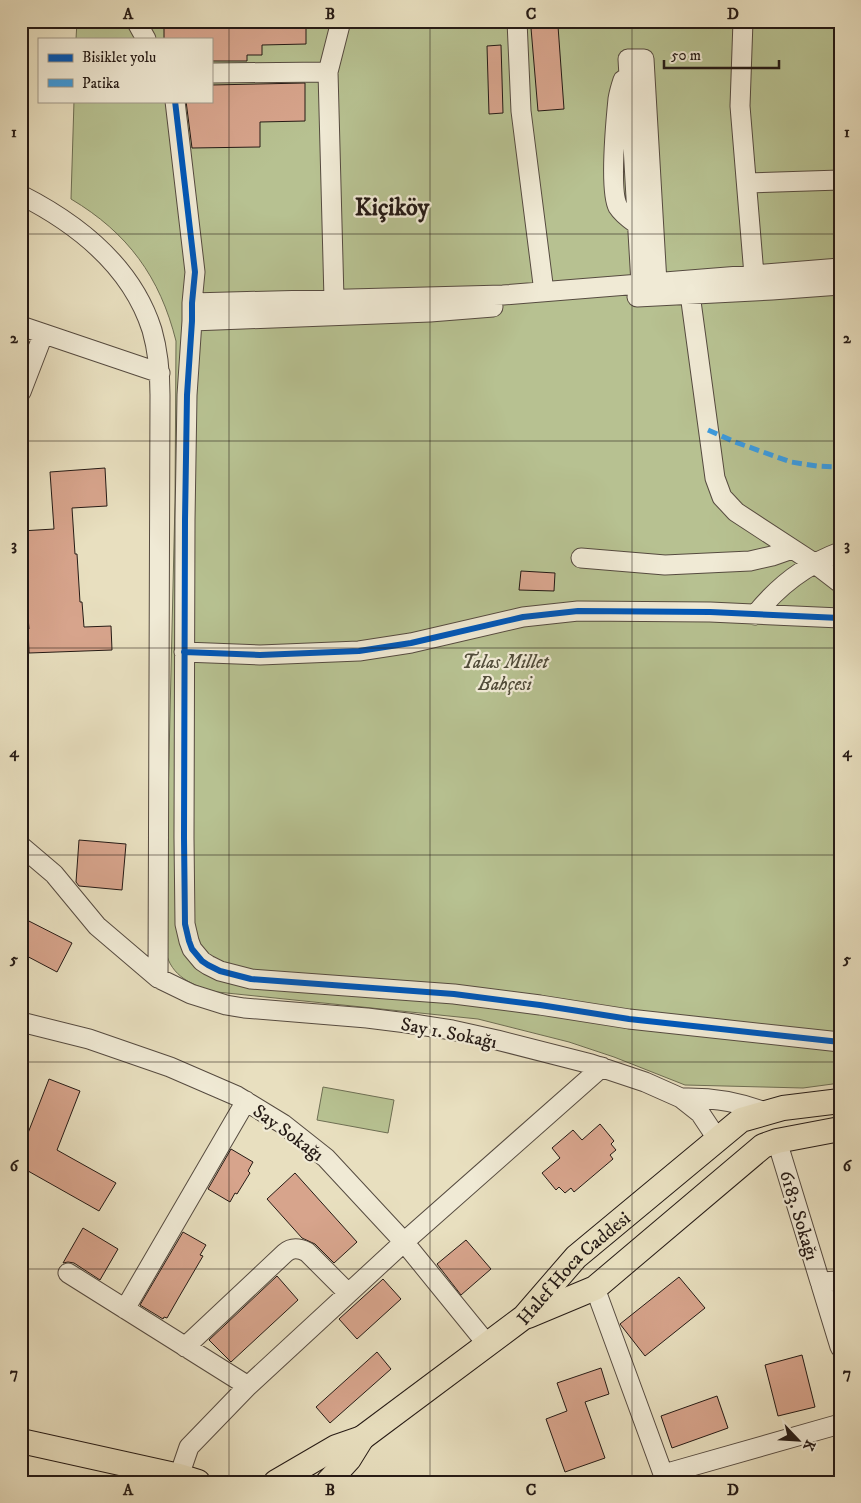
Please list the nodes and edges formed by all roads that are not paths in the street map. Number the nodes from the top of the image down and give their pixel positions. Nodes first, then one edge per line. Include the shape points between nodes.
1 (136, 21) edge
2 (341, 21) edge
3 (517, 21) edge
4 (743, 21) edge
5 (145, 38) edge
6 (328, 72) junction
7 (212, 73) edge
8 (175, 102) edge
9 (840, 180) edge
10 (746, 183) junction
11 (21, 195) edge
12 (840, 268) edge
13 (754, 275) junction
14 (649, 284) junction
15 (840, 285) edge
16 (544, 292) junction
17 (690, 294) junction
18 (334, 299) junction
19 (192, 312) junction
20 (21, 326) edge
21 (43, 334) junction
22 (160, 373) junction
23 (21, 392) edge
24 (792, 550) junction
25 (840, 552) edge
26 (581, 558) dead end
27 (814, 563) junction
28 (840, 583) edge
29 (754, 615) junction
30 (840, 618) edge
31 (184, 652) junction
32 (21, 846) edge
33 (158, 978) junction
34 (21, 1022) edge
35 (840, 1042) edge
36 (602, 1067) junction
37 (681, 1098) junction
38 (840, 1101) edge
39 (246, 1102) junction
40 (767, 1113) junction
41 (840, 1129) edge
42 (716, 1141) junction
43 (777, 1141) junction
44 (404, 1242) junction
45 (68, 1274) dead end
46 (840, 1281) edge
47 (820, 1282) junction
48 (595, 1288) junction
49 (348, 1293) junction
50 (125, 1310) junction
51 (524, 1317) junction
52 (487, 1344) junction
53 (186, 1347) junction
54 (840, 1347) edge
55 (248, 1386) junction
56 (840, 1424) edge
57 (362, 1438) junction
58 (21, 1441) edge
59 (91, 1457) junction
60 (665, 1478) edge
61 (189, 1479) edge
62 (138, 1482) edge
63 (276, 1482) edge
64 (328, 1482) edge

1 - 5 street
2 - 6 street
3 - 16 street via 521,111
4 - 10 street via 740,106
6 - 7 street
6 - 18 street
8 - 19 street via 195,272
9 - 10 street
10 - 13 street
11 - 22 street via 74,227 119,269 145,312
12 - 13 street
13 - 14 street
14 - 14 street via 644,58 628,60 618,98 614,164 618,207 638,225
14 - 16 street
15 - 17 street
16 - 18 street
17 - 19 street via 430,312
17 - 24 street via 718,488 736,512
18 - 19 street
19 - 31 street via 187,404
20 - 21 street
21 - 22 street
21 - 23 street
22 - 33 street
24 - 26 street via 750,561 665,565
24 - 27 street
25 - 27 street
27 - 28 street
27 - 29 street via 781,586
29 - 30 street
29 - 31 street via 578,611 523,617 411,643 359,651
31 - 35 street via 185,924 192,949 208,965 251,978 454,994 647,1022
32 - 33 street, Say 1. Sokağı via 54,874 97,926
33 - 36 street, Say 1. Sokağı via 191,994 226,1005 367,1018 452,1030
34 - 39 street, Say Sokağı via 136,1055 204,1081
36 - 37 street, Say 1. Sokağı
36 - 44 street
37 - 40 street via 720,1099
37 - 42 street, Say 1. Sokağı via 703,1118
38 - 40 main road, Halef Hoca Caddesi
39 - 44 street, Say Sokağı via 283,1124 326,1158
39 - 50 street
40 - 42 main road, Halef Hoca Caddesi via 741,1120
41 - 43 main road, Halef Hoca Caddesi
42 - 51 main road, Halef Hoca Caddesi via 576,1257
43 - 47 street, 6183. Sokağı
43 - 48 main road, Halef Hoca Caddesi via 763,1146
44 - 49 street
44 - 52 street, Say Sokağı
45 - 50 street
46 - 47 street
47 - 54 street, 6183. Sokağı
48 - 51 main road, Halef Hoca Caddesi
48 - 60 street
49 - 53 street via 307,1252 292,1249
49 - 55 street
50 - 53 street
51 - 52 main road
52 - 57 main road
53 - 55 street
55 - 61 street via 189,1447
56 - 60 street
57 - 63 main road via 336,1447
57 - 64 main road via 349,1459
58 - 59 main road
59 - 61 main road
59 - 62 main road via 108,1463

